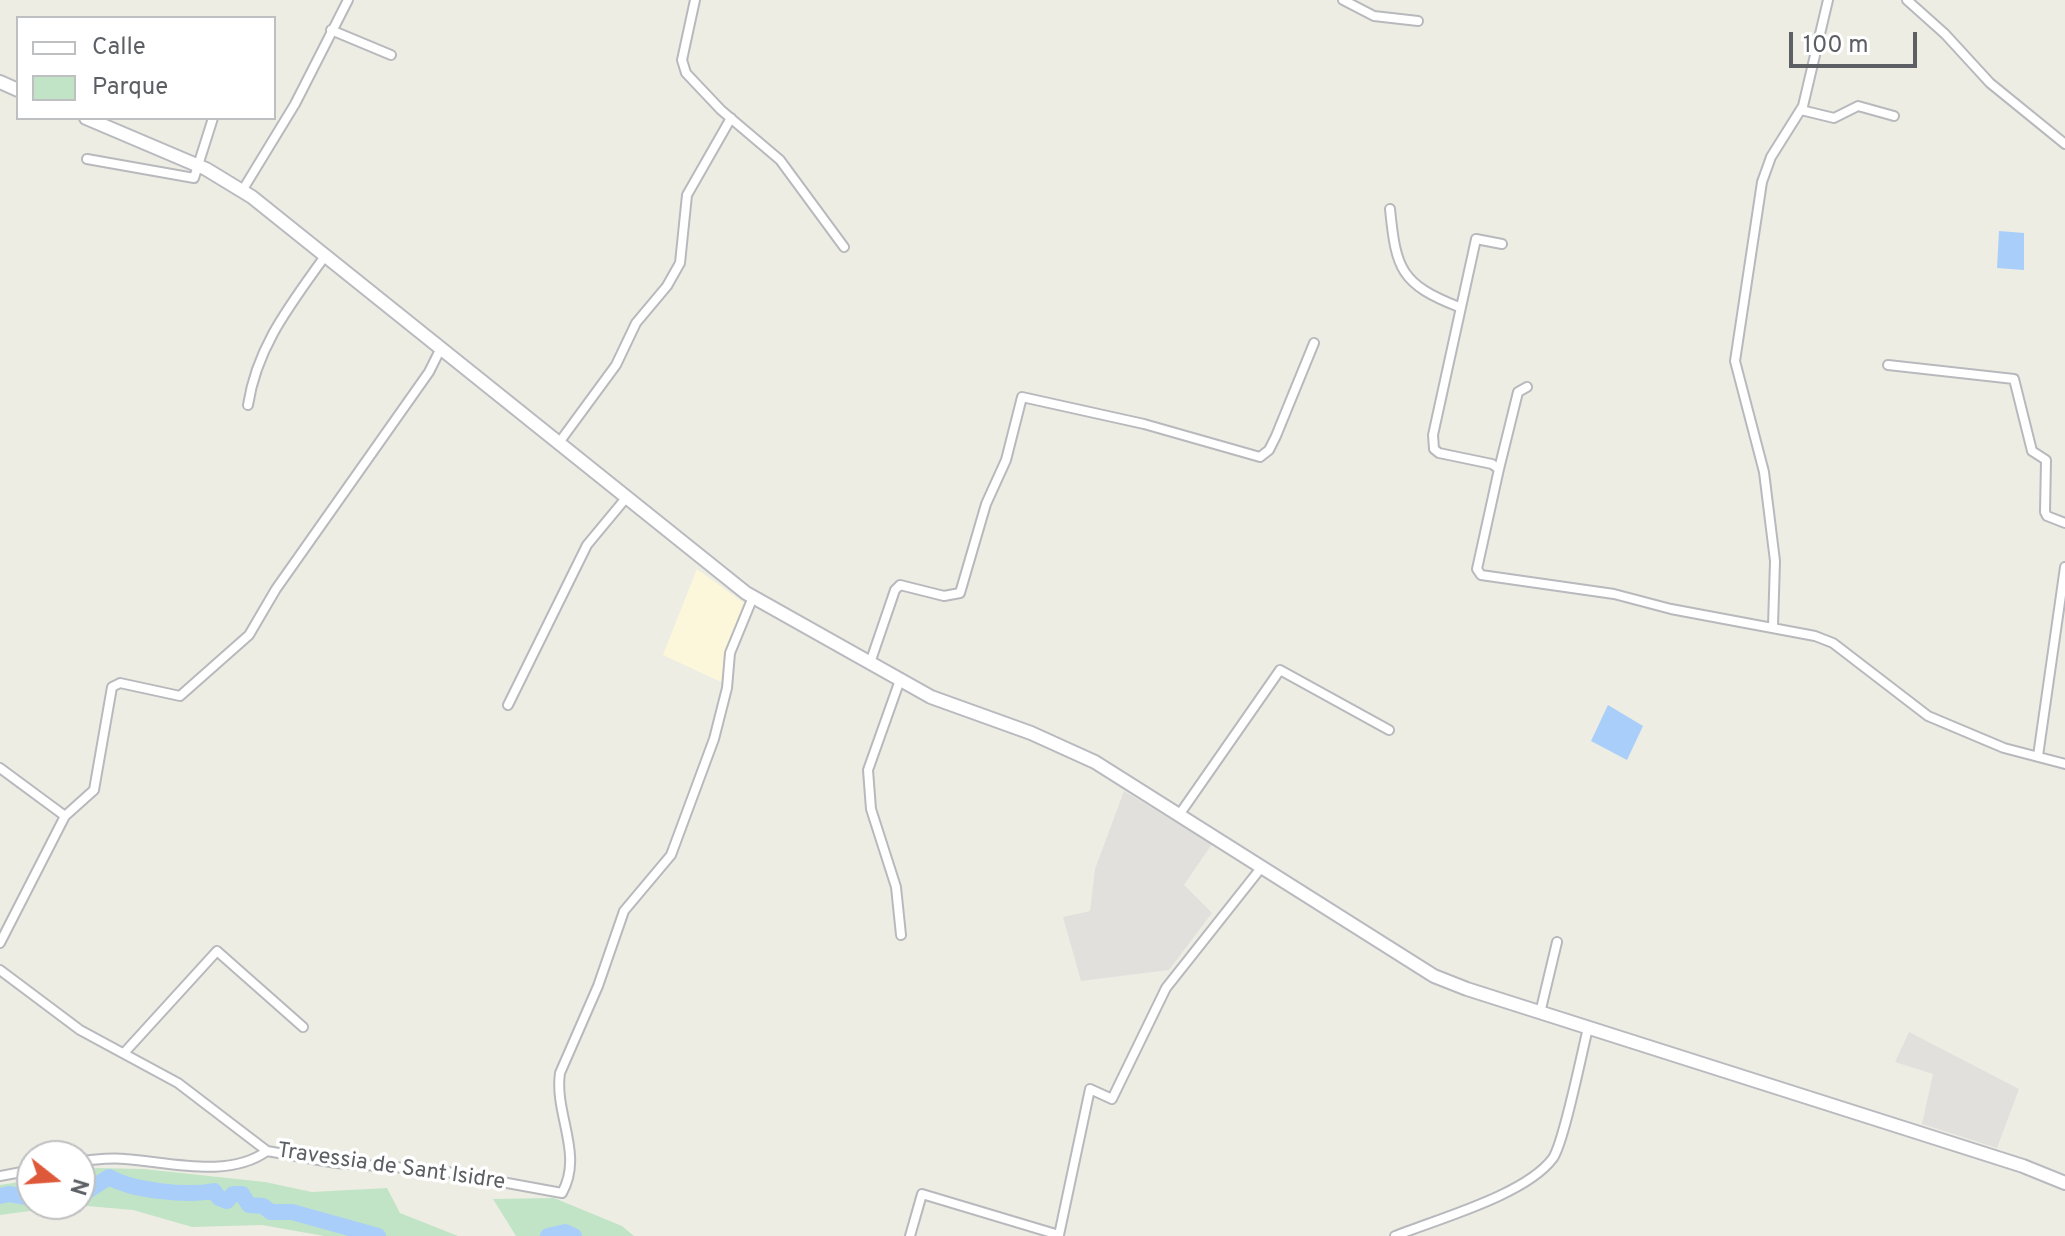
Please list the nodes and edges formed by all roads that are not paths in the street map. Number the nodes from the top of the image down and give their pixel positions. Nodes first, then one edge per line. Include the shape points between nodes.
1 (348, 0) edge
2 (695, 0) edge
3 (1343, 0) edge
4 (1828, 0) edge
5 (1907, 0) edge
6 (1418, 21) dead end
7 (331, 30) junction
8 (391, 55) dead end
9 (1801, 110) junction
10 (1894, 116) dead end
11 (731, 118) junction
12 (91, 120) edge
13 (212, 120) edge
14 (2065, 144) edge
15 (87, 159) dead end
16 (200, 166) junction
17 (242, 191) junction
18 (1390, 209) dead end
19 (1502, 244) dead end
20 (844, 247) dead end
21 (325, 256) junction
22 (1459, 307) junction
23 (1314, 343) dead end
24 (441, 348) junction
25 (1888, 365) dead end
26 (1527, 387) dead end
27 (248, 405) dead end
28 (558, 444) junction
29 (1499, 469) junction
30 (626, 498) junction
31 (2065, 523) edge
32 (2065, 567) edge
33 (753, 597) junction
34 (1773, 626) junction
35 (870, 663) junction
36 (900, 680) junction
37 (508, 705) dead end
38 (1389, 730) dead end
39 (2038, 756) junction
40 (2065, 764) edge
41 (0, 768) edge
42 (1179, 815) junction
43 (65, 816) junction
44 (1261, 868) junction
45 (901, 935) dead end
46 (1557, 942) dead end
47 (0, 943) edge
48 (0, 970) edge
49 (1540, 1013) junction
50 (303, 1027) dead end
51 (1588, 1028) junction
52 (124, 1053) junction
53 (267, 1151) junction
54 (96, 1160) edge
55 (2065, 1183) edge
56 (910, 1236) edge
57 (1395, 1236) edge

1 - 7 street
2 - 11 street via 682,60 686,73
3 - 6 street via 1374,16
4 - 9 street
5 - 14 street via 1990,83
7 - 8 street
7 - 17 street via 295,104
9 - 10 street via 1834,118 1858,106
9 - 34 street via 1762,182 1735,361 1764,472 1775,561
11 - 20 street via 780,160
11 - 28 street via 687,195 680,263
12 - 16 main road
13 - 16 street
15 - 16 street via 194,178
16 - 17 main road
17 - 21 main road
18 - 22 street via 1393,240 1409,281 1421,292
19 - 22 street via 1476,239
21 - 24 main road
21 - 27 street via 276,325 253,371
22 - 29 street via 1434,449
23 - 35 street via 1276,436 1260,457 1022,397 960,593 944,596 900,585
24 - 28 main road
24 - 43 street via 249,635 180,696 120,683 112,687 94,790
25 - 31 street via 2014,379 2032,451 2046,460 2045,512
26 - 29 street via 1518,392
28 - 30 main road
29 - 34 street via 1481,544 1481,575 1566,585
30 - 33 main road
30 - 37 street via 587,545
32 - 39 street
33 - 35 main road
33 - 53 street, Travessia de Sant Isidre via 730,653 714,739 671,855 624,911 560,1073 572,1166 562,1193 436,1170 336,1163
34 - 39 street via 1833,643 1928,716 2004,748
35 - 36 main road
36 - 42 main road via 961,710 1066,748
36 - 45 street via 868,770 871,809 896,887
38 - 42 street via 1280,670
39 - 40 street
41 - 43 street
42 - 44 main road
43 - 47 street
44 - 49 main road via 1434,976
44 - 56 street via 1166,988 1112,1099 1090,1089 1059,1235 922,1194
46 - 49 street
48 - 52 street via 80,1030
49 - 51 main road
50 - 52 street via 217,951
51 - 55 main road
51 - 57 street via 1555,1156 1538,1173 1504,1192
52 - 53 street via 178,1083
53 - 54 street, Travessia de Sant Isidre via 256,1159 218,1166

